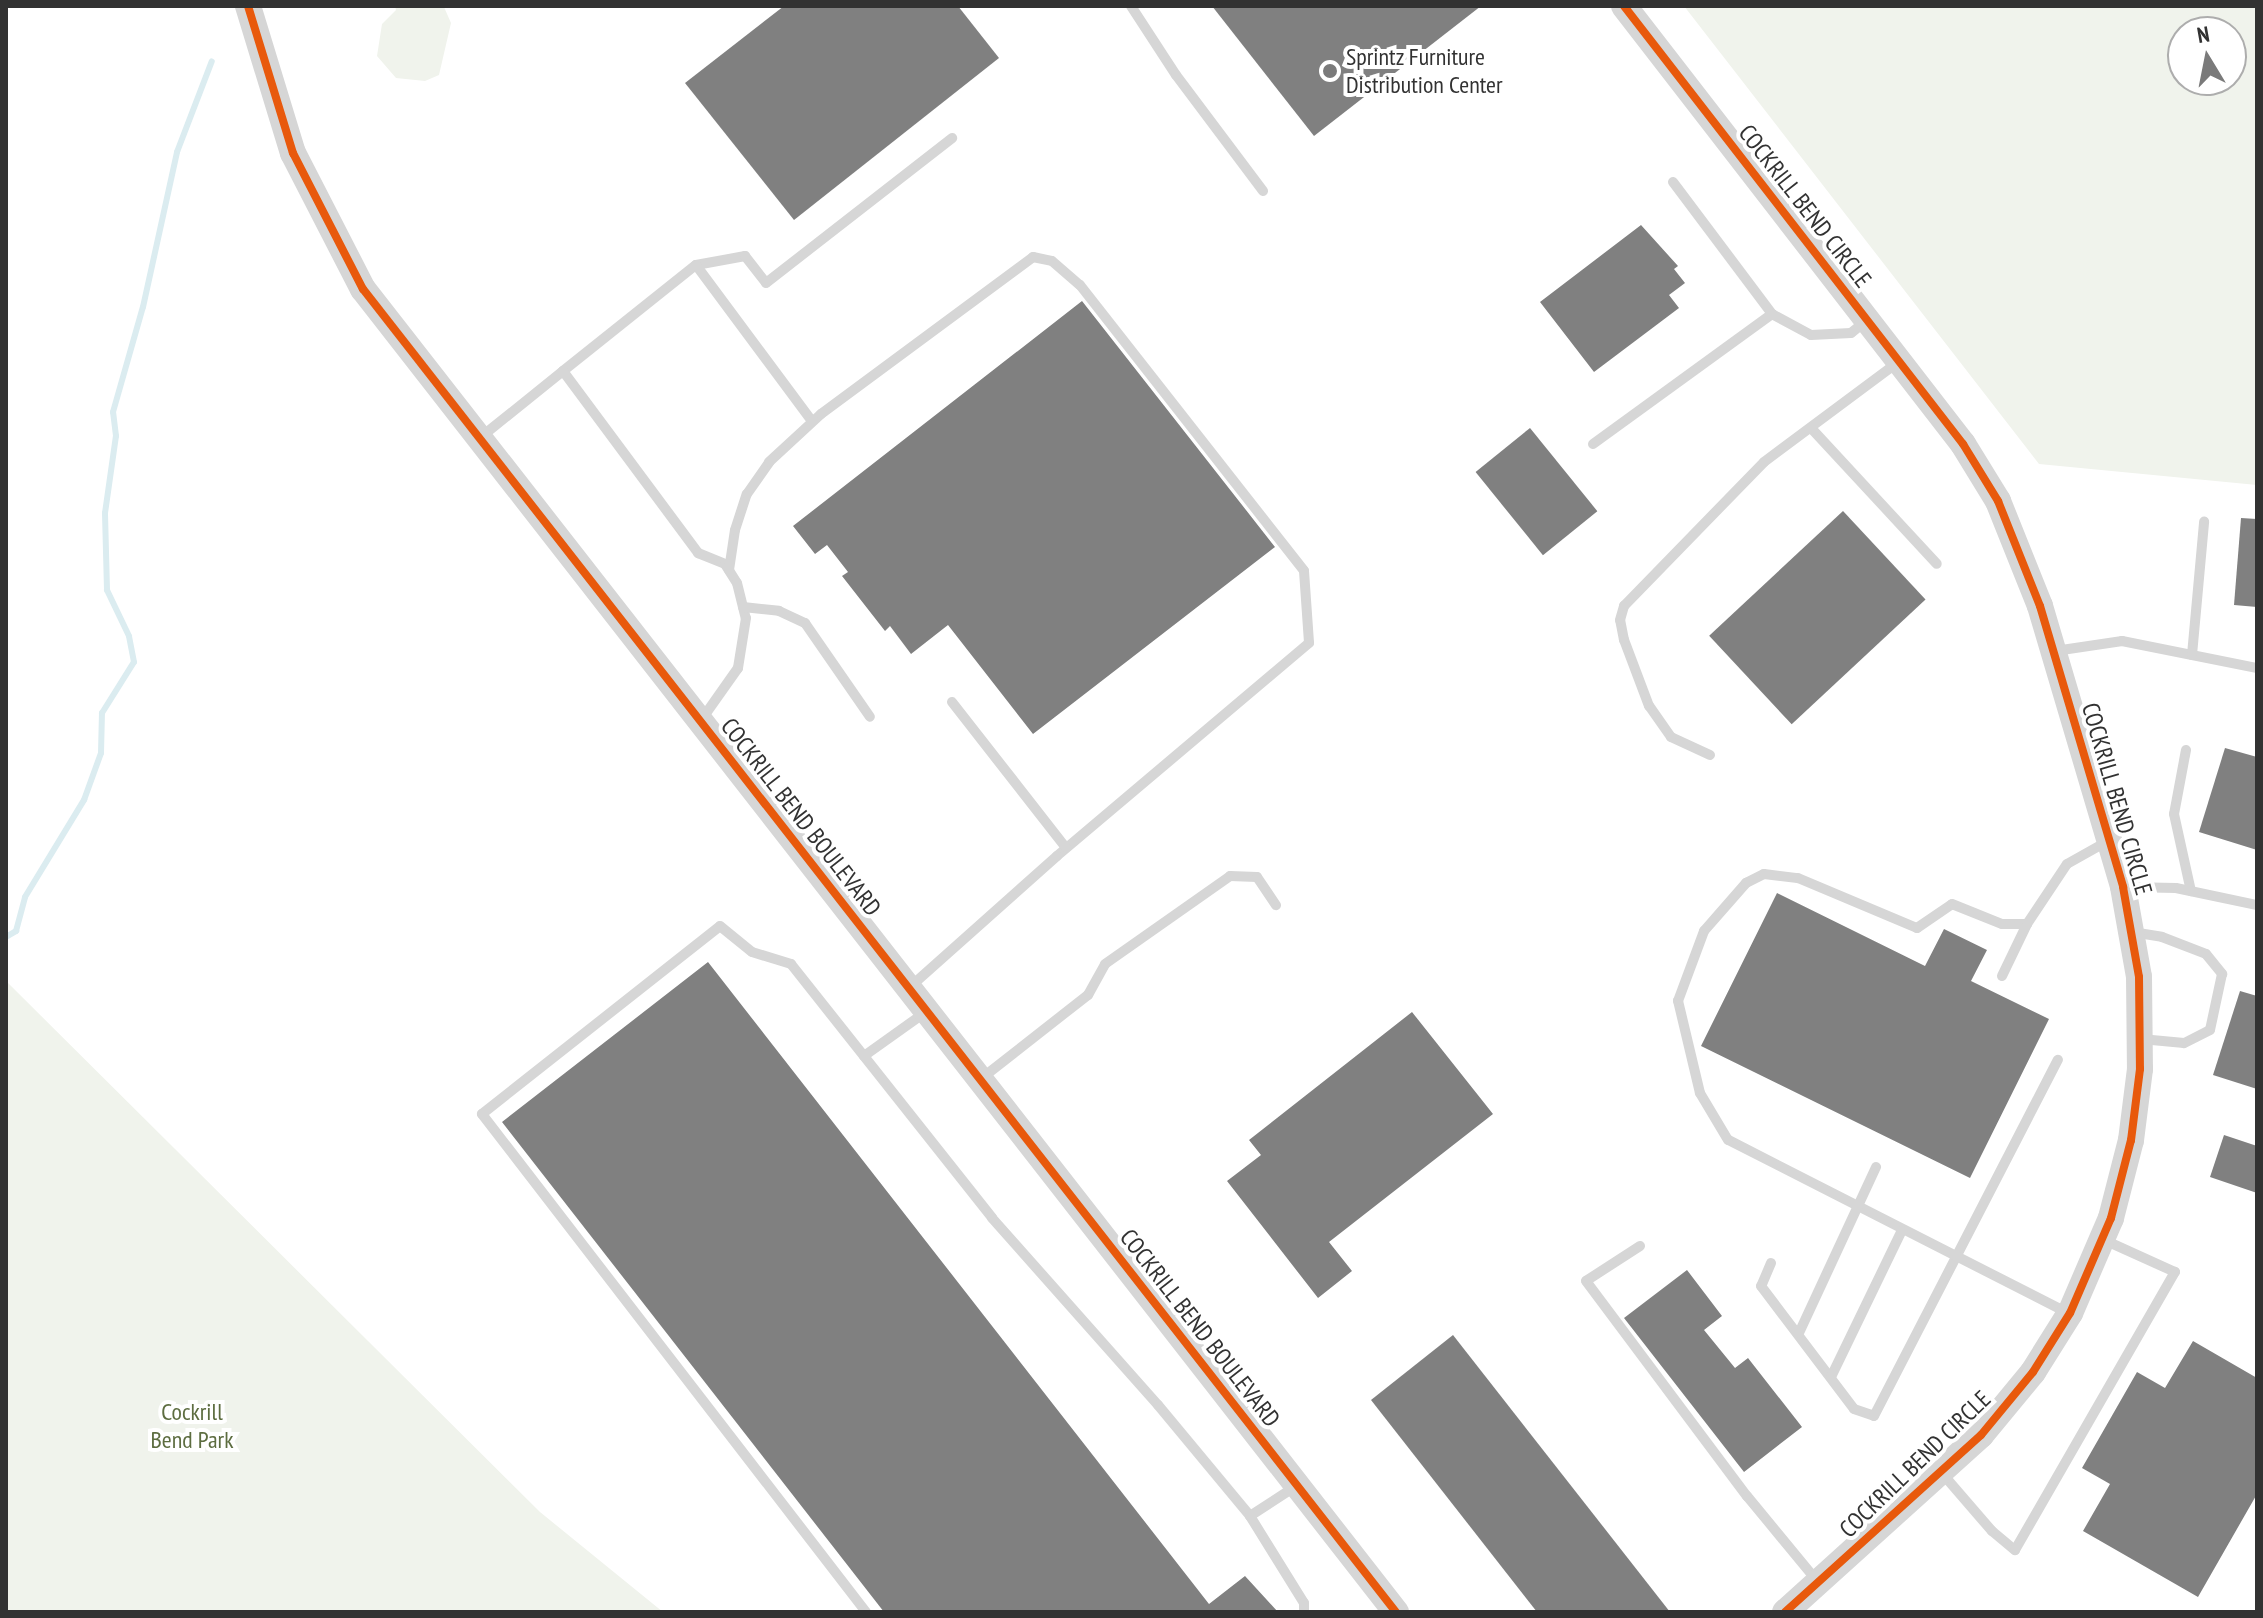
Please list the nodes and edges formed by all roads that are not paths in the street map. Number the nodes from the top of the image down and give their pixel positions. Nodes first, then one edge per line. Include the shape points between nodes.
1 (248, 6) edge
2 (1131, 6) edge
3 (1624, 6) edge
4 (952, 138) dead end
5 (1673, 182) dead end
6 (1263, 191) dead end
7 (696, 265) junction
8 (1772, 314) junction
9 (1868, 320) junction
10 (1899, 361) junction
11 (563, 371) junction
12 (812, 421) junction
13 (1811, 428) junction
14 (480, 438) junction
15 (1593, 444) dead end
16 (2204, 522) dead end
17 (1937, 564) dead end
18 (729, 570) junction
19 (743, 607) junction
20 (2053, 651) junction
21 (2192, 655) junction
22 (2257, 668) edge
23 (952, 702) dead end
24 (870, 717) dead end
25 (700, 721) junction
26 (2186, 750) dead end
27 (1710, 755) dead end
28 (2109, 841) junction
29 (1066, 848) junction
30 (2123, 887) junction
31 (2191, 891) junction
32 (1276, 905) dead end
33 (2257, 905) edge
34 (2027, 924) junction
35 (2132, 932) junction
36 (2002, 976) dead end
37 (909, 988) junction
38 (927, 1011) junction
39 (2141, 1039) junction
40 (864, 1056) junction
41 (2058, 1060) dead end
42 (981, 1079) junction
43 (1876, 1167) dead end
44 (1856, 1207) junction
45 (1902, 1230) junction
46 (2103, 1240) junction
47 (1640, 1246) dead end
48 (1959, 1258) junction
49 (1771, 1263) dead end
50 (2070, 1313) junction
51 (1799, 1333) junction
52 (1831, 1377) junction
53 (1941, 1472) junction
54 (1298, 1485) junction
55 (1250, 1516) junction
56 (1818, 1582) junction
57 (866, 1612) edge
58 (1304, 1612) edge
59 (1396, 1612) edge
60 (1785, 1612) edge

1 - 14 street, COCKRILL BEND BOULEVARD via 272,94 321,214 363,289
2 - 6 lane
3 - 9 street, COCKRILL BEND CIRCLE
4 - 7 lane via 766,283 745,256
5 - 8 lane
7 - 11 lane
7 - 12 lane
8 - 9 lane via 1811,335 1851,333
8 - 15 lane
9 - 10 street, COCKRILL BEND CIRCLE
10 - 13 lane
10 - 20 street, COCKRILL BEND CIRCLE via 1963,444 1998,501
11 - 14 lane
11 - 18 lane via 698,553
12 - 18 lane via 769,462 747,494
12 - 29 lane via 1033,257 1052,261 1080,285 1304,571 1309,643
13 - 17 lane
13 - 27 lane via 1764,462 1624,606 1620,620 1649,706 1671,737
14 - 25 street, COCKRILL BEND BOULEVARD
16 - 21 lane
18 - 19 lane
19 - 24 lane via 779,611 805,623
19 - 25 lane via 738,668
20 - 21 lane via 2122,641
20 - 28 street, COCKRILL BEND CIRCLE
21 - 22 lane
23 - 29 lane
25 - 37 street, COCKRILL BEND BOULEVARD
26 - 31 lane via 2174,814
28 - 30 street, COCKRILL BEND CIRCLE
28 - 34 lane via 2067,864
29 - 37 lane
30 - 31 lane
30 - 35 street, COCKRILL BEND CIRCLE
31 - 33 lane
32 - 42 lane via 1257,877 1230,876 1105,964 1088,995
34 - 36 lane
34 - 44 lane via 2002,924 1952,904 1917,928 1798,878 1764,874 1746,883 1704,931 1678,1001 1700,1093 1728,1140
35 - 39 street, COCKRILL BEND CIRCLE
35 - 39 lane via 2206,954 2222,974 2210,1030 2184,1043
37 - 38 street, COCKRILL BEND BOULEVARD
38 - 40 lane
38 - 42 street, COCKRILL BEND BOULEVARD
39 - 46 street, COCKRILL BEND CIRCLE via 2131,1140
40 - 55 lane via 992,1218
40 - 57 lane via 791,964 752,952 720,926 482,1114
41 - 48 lane
42 - 54 street, COCKRILL BEND BOULEVARD
43 - 44 lane
44 - 45 lane
44 - 51 lane
45 - 48 lane
45 - 52 lane
46 - 50 street, COCKRILL BEND CIRCLE
46 - 53 lane via 2175,1272 2015,1550
47 - 56 lane via 1586,1281
48 - 50 lane
48 - 52 lane via 1874,1416 1854,1409
49 - 51 lane via 1761,1286
50 - 53 street, COCKRILL BEND CIRCLE via 2001,1412
51 - 52 lane
53 - 56 street, COCKRILL BEND CIRCLE
54 - 55 lane
54 - 59 street, COCKRILL BEND BOULEVARD
55 - 58 lane via 1304,1603
56 - 60 street, COCKRILL BEND CIRCLE

